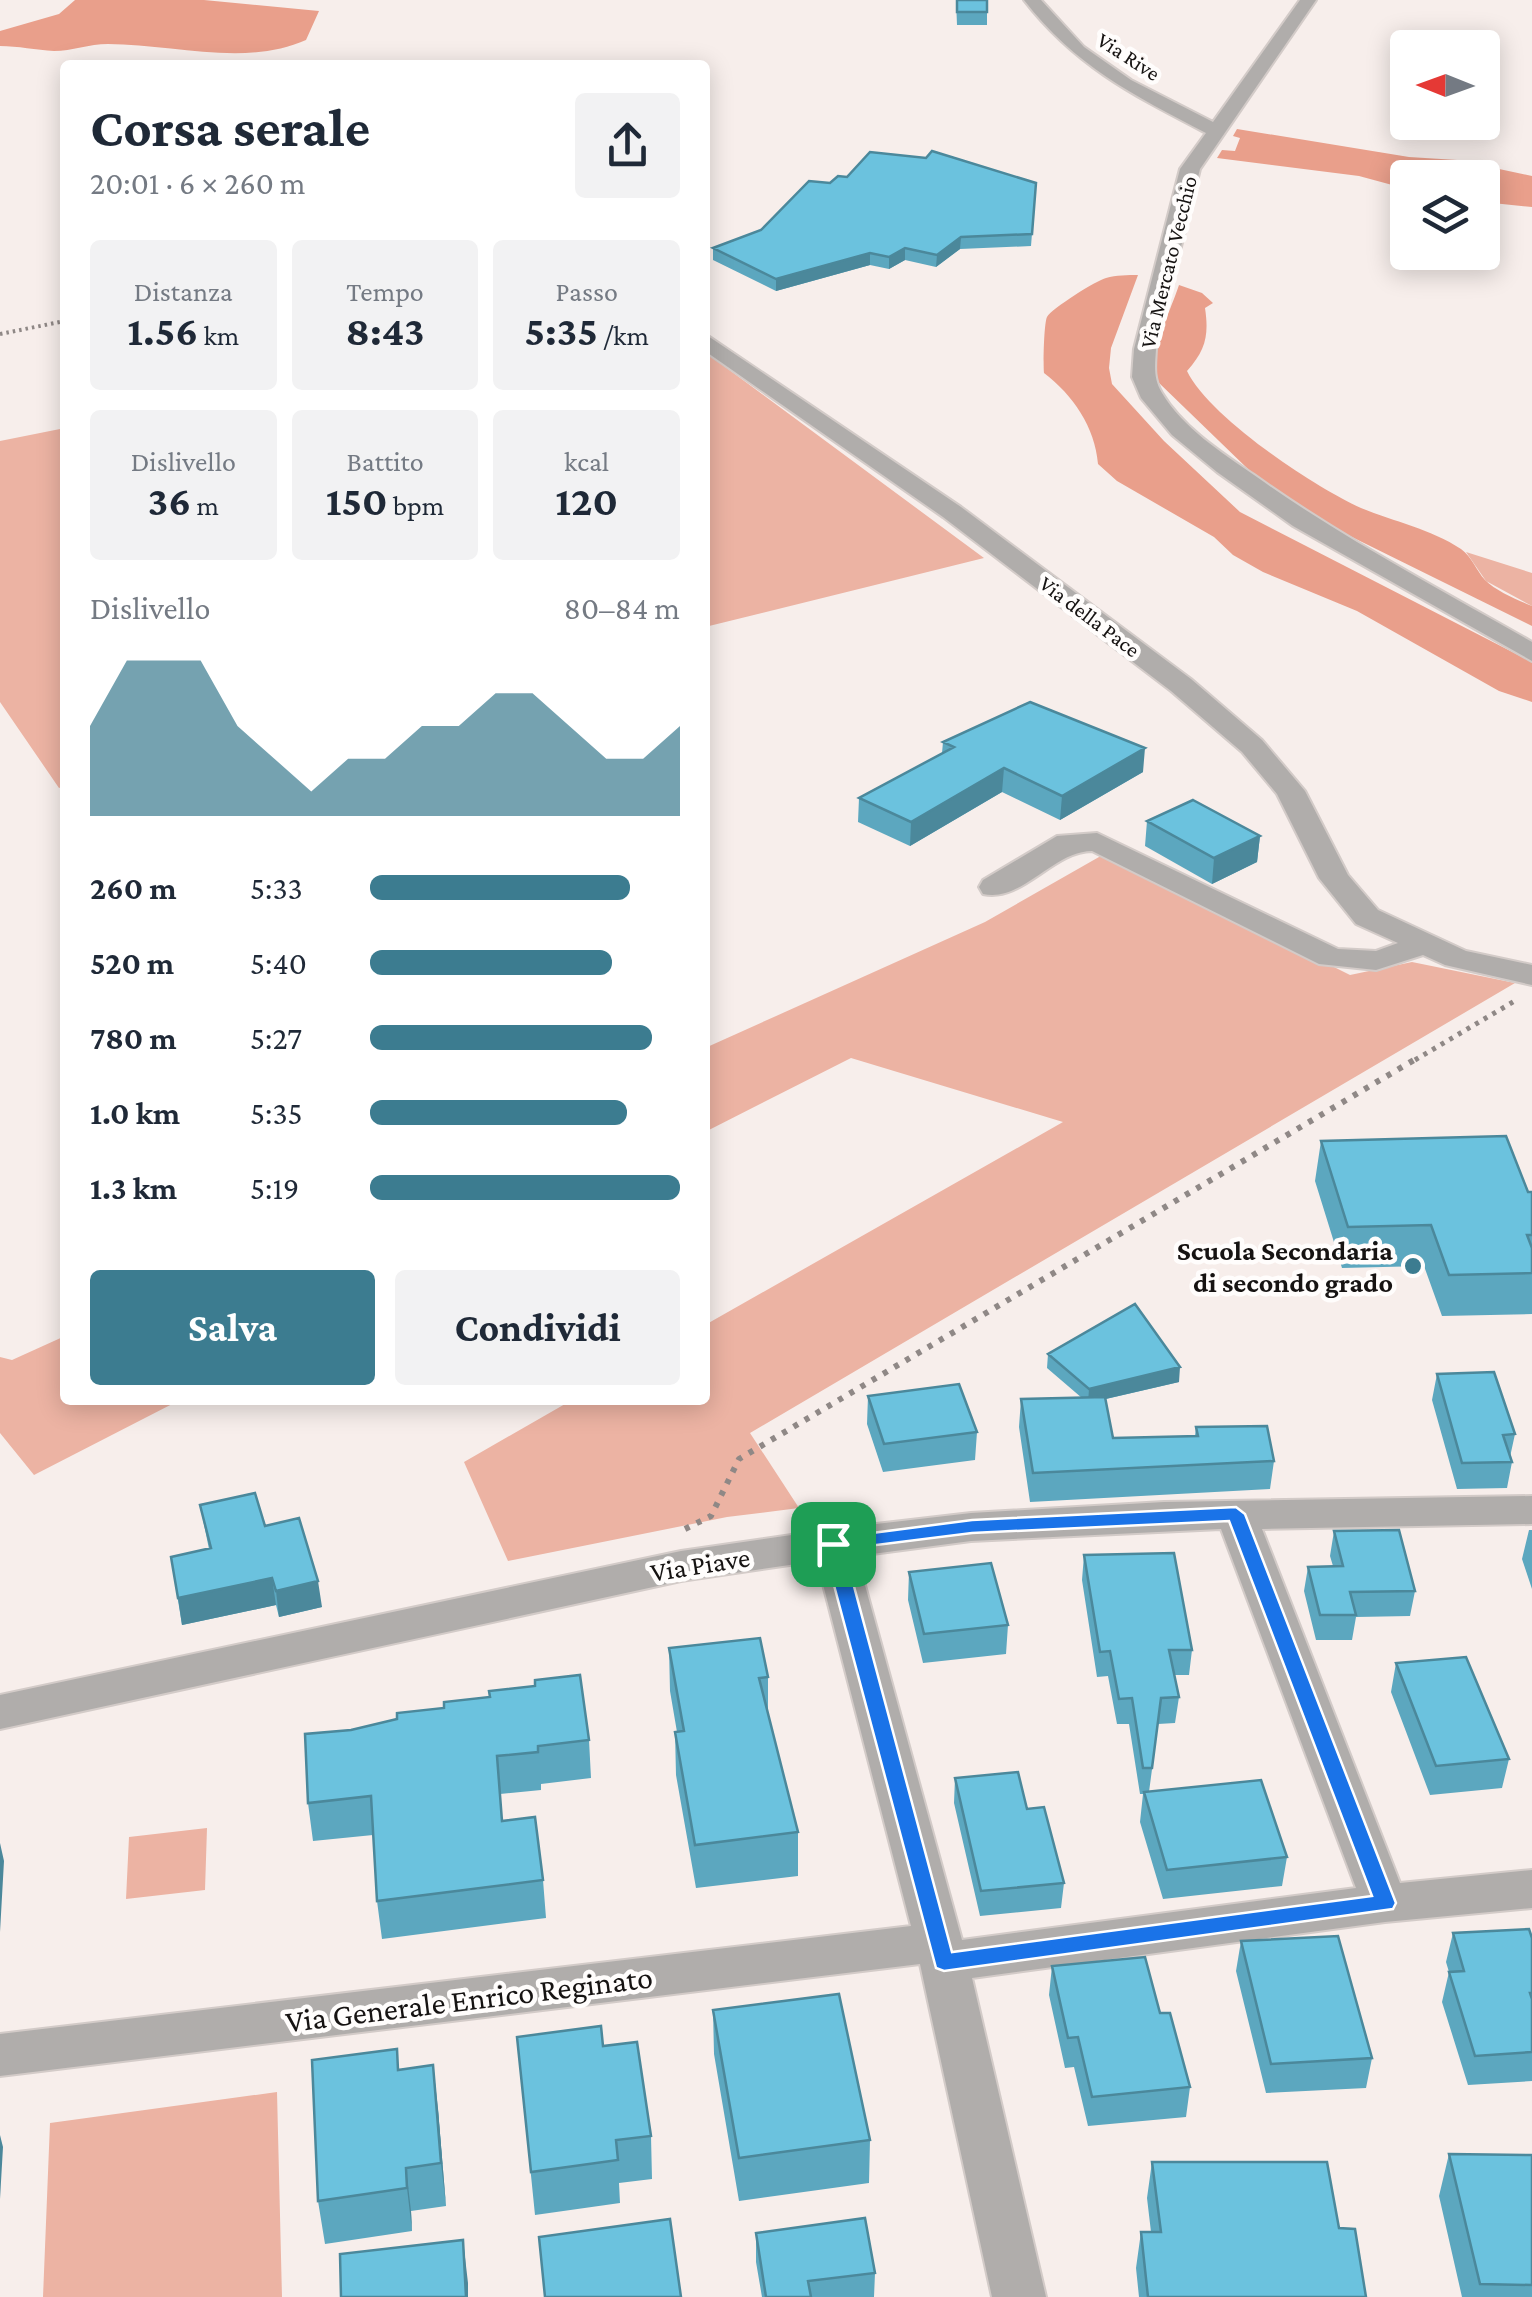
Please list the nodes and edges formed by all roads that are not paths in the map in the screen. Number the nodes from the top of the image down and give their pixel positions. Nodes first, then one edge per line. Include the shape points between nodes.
1 (1032, 0) edge
2 (1308, 0) edge
3 (1216, 131) junction
4 (710, 344) edge
5 (1532, 654) edge
6 (994, 887) dead end
7 (1420, 944) junction
8 (1532, 974) edge
9 (1532, 1510) edge
10 (1236, 1514) junction
11 (833, 1544) junction
12 (0, 1712) edge
13 (1532, 1890) edge
14 (1385, 1903) junction
15 (940, 1952) junction
16 (0, 2056) edge
17 (1019, 2297) edge

1 - 3 street, Via Rive via 1078,51
2 - 3 street, Via Mercato Vecchio
3 - 5 street, Via Mercato Vecchio via 1190,170 1173,229 1145,349 1143,376 1152,398 1180,430 1302,521
4 - 7 street, Via della Pace via 952,512 1181,685 1252,746 1290,791 1334,878 1368,917
6 - 7 street via 1068,842 1097,842 1330,957 1362,963 1396,959
7 - 8 street, Via della Pace
9 - 10 street, Via Piave
10 - 11 street, Via Piave via 972,1527
10 - 14 street
11 - 12 street, Via Piave via 680,1566
11 - 15 street
13 - 14 street, Via Generale Enrico Reginato
14 - 15 street, Via Generale Enrico Reginato
15 - 16 street, Via Generale Enrico Reginato
15 - 17 street

